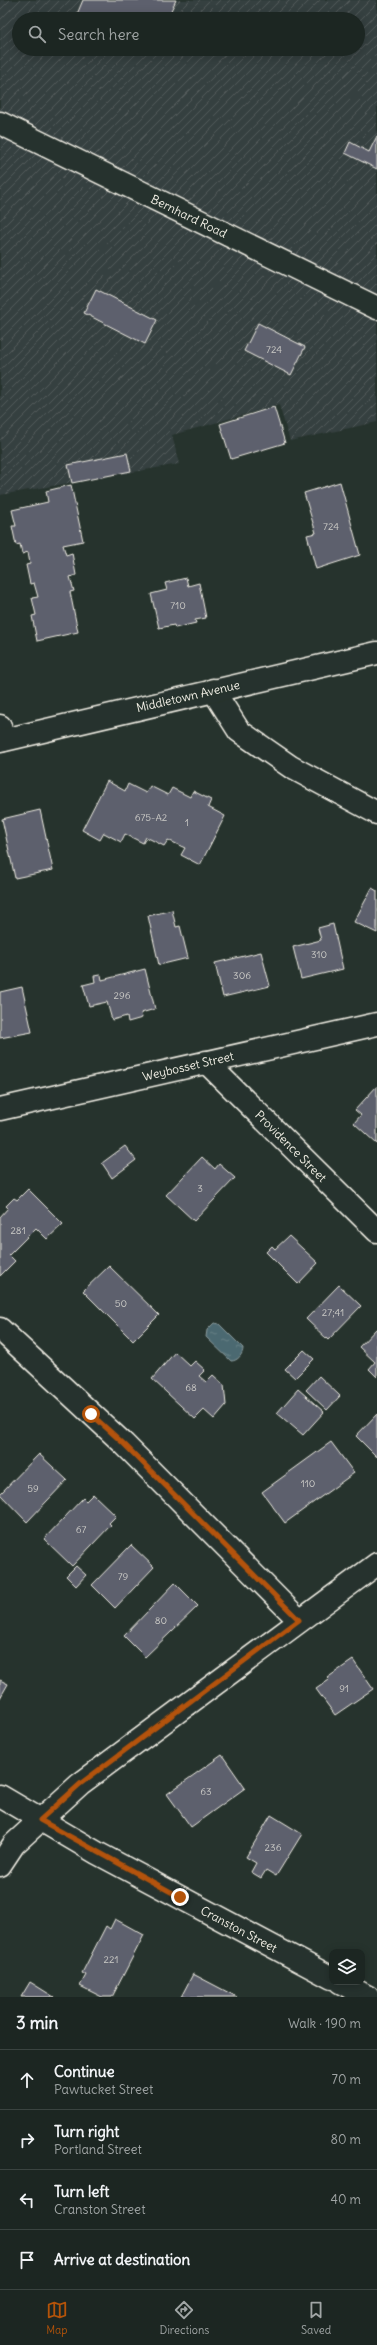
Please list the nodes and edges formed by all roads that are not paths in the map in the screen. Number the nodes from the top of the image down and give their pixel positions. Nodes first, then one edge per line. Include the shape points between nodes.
1 (0, 123) edge
2 (377, 308) edge
3 (377, 653) edge
4 (213, 690) junction
5 (1, 736) edge
6 (377, 813) edge
7 (377, 1024) edge
8 (206, 1062) junction
9 (0, 1109) edge
10 (377, 1231) edge
11 (0, 1329) edge
12 (377, 1564) edge
13 (299, 1620) junction
14 (0, 1796) edge
15 (40, 1820) junction
16 (0, 1865) edge
17 (329, 1976) edge
18 (346, 1985) edge
19 (368, 1997) edge

1 - 2 street, Bernhard Road
3 - 4 street, Middletown Avenue
4 - 5 street, Middletown Avenue
4 - 6 street via 239,731 291,767
7 - 8 street, Weybosset Street
8 - 9 street, Weybosset Street
8 - 10 street, Providence Street
11 - 13 street via 124,1444
12 - 13 street
13 - 15 street via 80,1784
14 - 15 street, Cranston Street
15 - 16 street via 14,1844
15 - 17 street, Cranston Street
18 - 19 street

